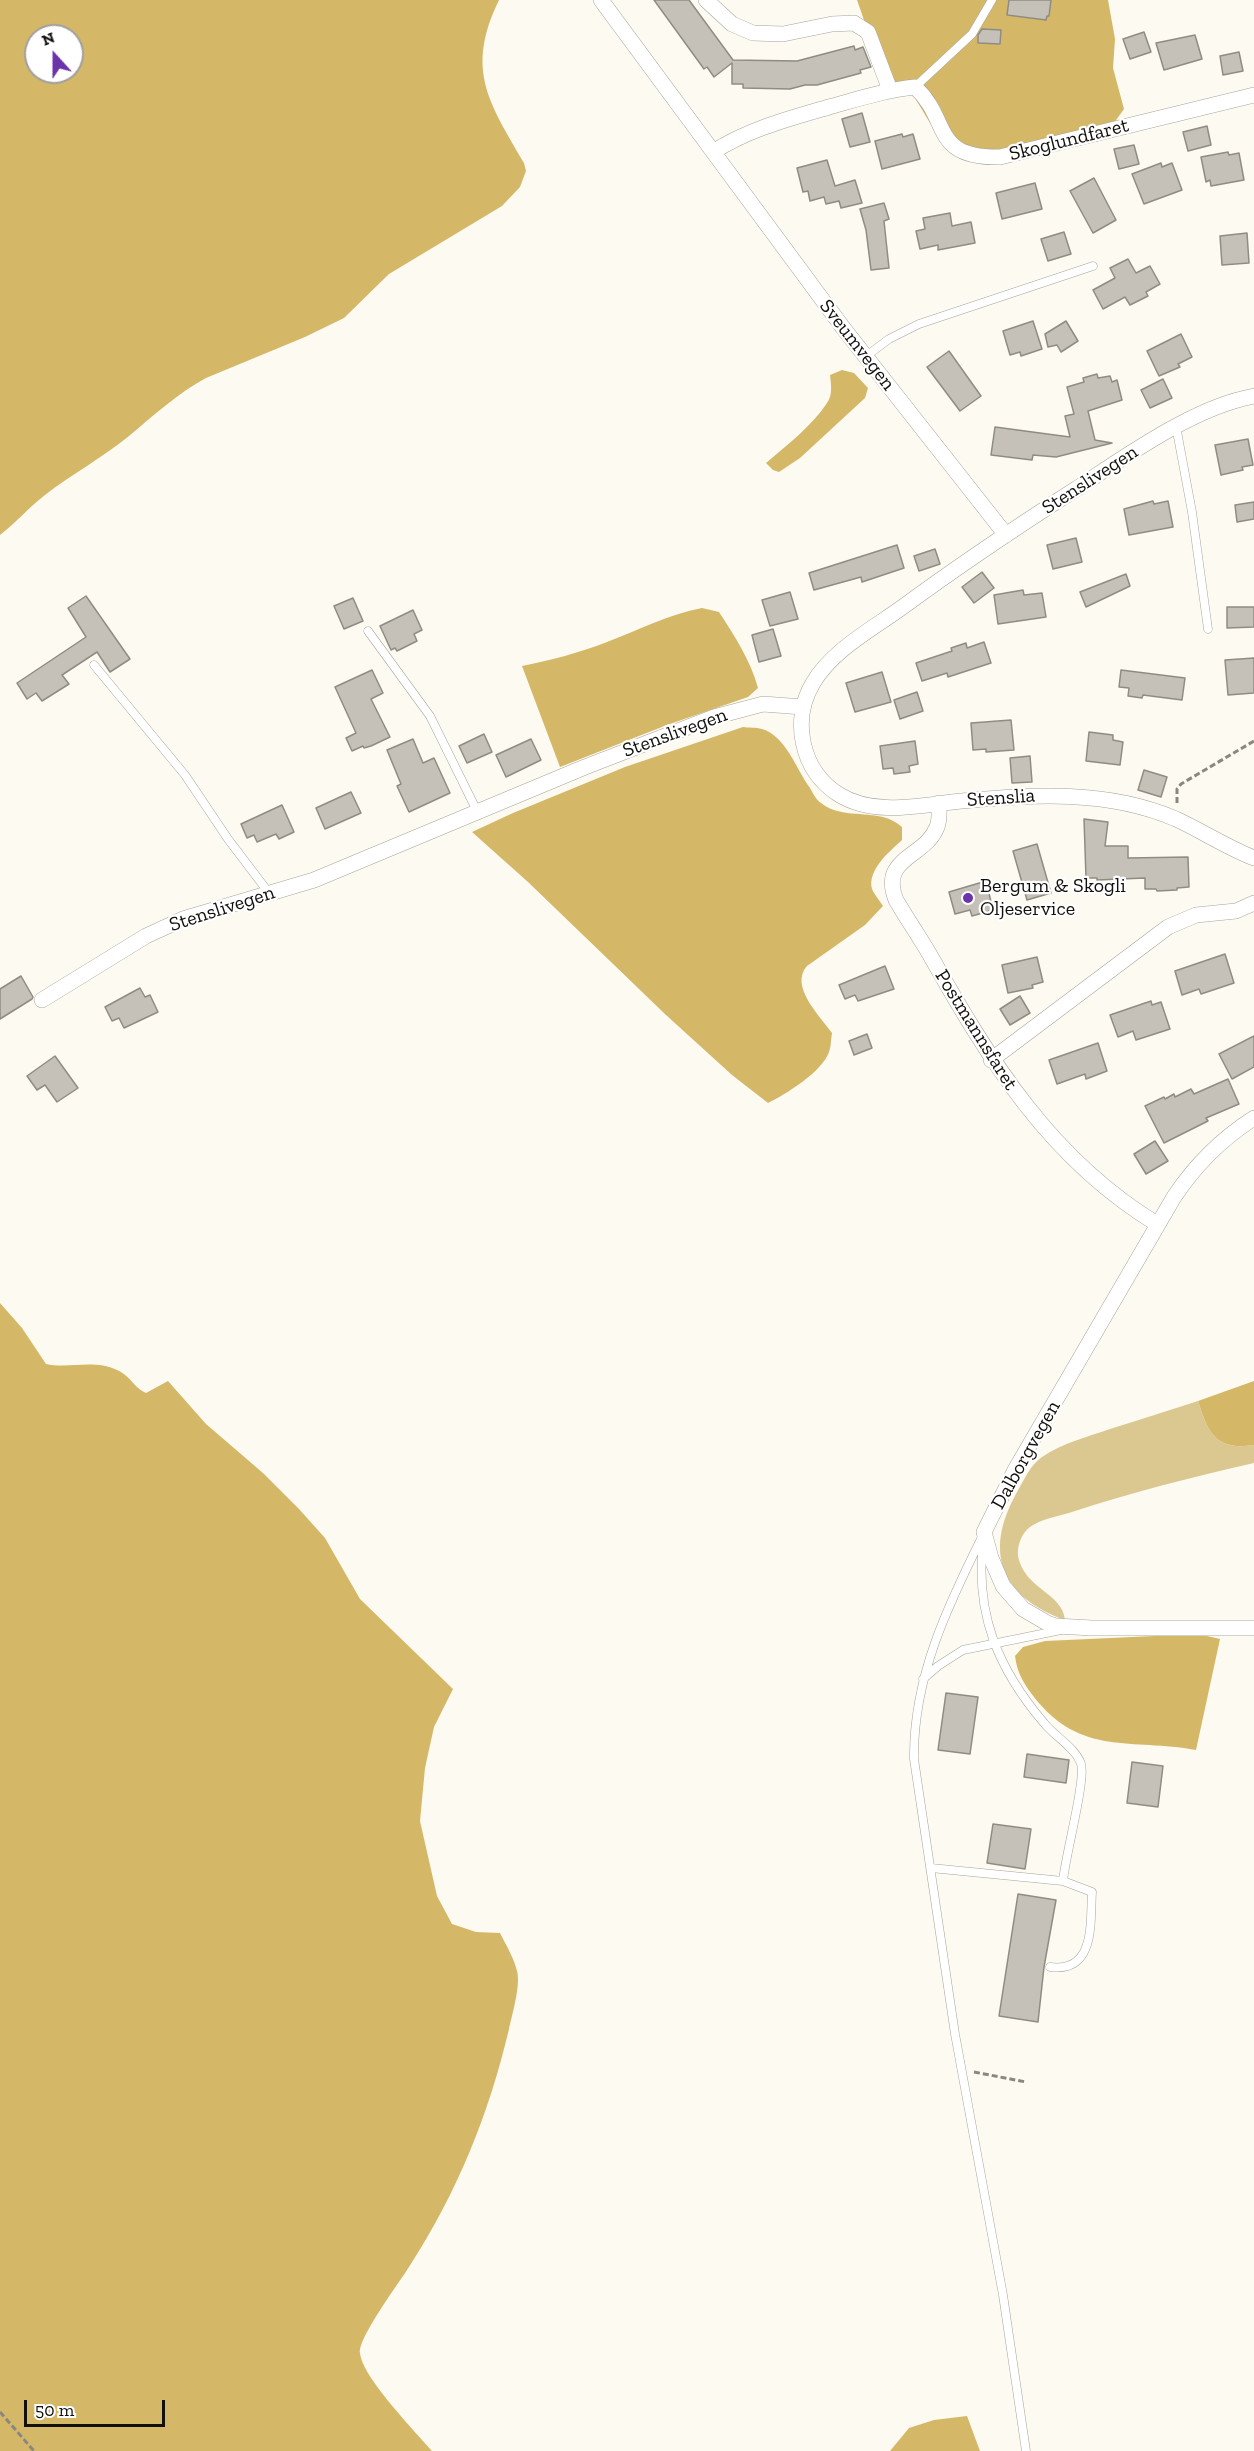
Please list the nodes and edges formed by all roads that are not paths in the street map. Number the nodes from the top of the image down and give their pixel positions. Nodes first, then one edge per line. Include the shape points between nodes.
1 (602, 0) edge
2 (706, 0) edge
3 (992, 0) edge
4 (915, 87) junction
5 (890, 90) junction
6 (1254, 95) edge
7 (713, 152) junction
8 (1093, 266) dead end
9 (866, 357) junction
10 (1254, 396) edge
11 (1176, 426) junction
12 (1006, 535) junction
13 (1208, 629) dead end
14 (368, 631) dead end
15 (94, 665) dead end
16 (803, 707) junction
17 (939, 803) junction
18 (477, 811) junction
19 (1254, 858) edge
20 (269, 893) junction
21 (1254, 903) edge
22 (42, 1000) dead end
23 (991, 1060) junction
24 (1254, 1118) edge
25 (1157, 1224) junction
26 (984, 1532) junction
27 (1071, 1628) junction
28 (1254, 1628) edge
29 (994, 1643) junction
30 (922, 1680) junction
31 (931, 1868) junction
32 (1063, 1881) junction
33 (1050, 1967) dead end
34 (1026, 2451) edge

1 - 7 street, Sveumvegen
2 - 5 street via 732,24 753,33 783,34 854,23 868,32
3 - 4 lane via 972,34
4 - 5 street
4 - 6 street, Skoglundfaret via 924,95 941,131 963,152 977,157 1000,157
5 - 7 street via 756,129
7 - 9 street, Sveumvegen
8 - 9 lane via 919,324 889,339
9 - 12 street, Sveumvegen
10 - 11 street, Stenslivegen via 1214,408
11 - 12 street, Stenslivegen
11 - 13 lane
12 - 16 street, Stenslivegen via 837,656 814,682
14 - 18 lane via 430,716
15 - 20 lane via 185,775
16 - 17 street, Stenslia via 802,739 808,758 816,774 838,794 880,807
16 - 18 street, Stenslivegen via 764,704 714,717
17 - 19 street, Stenslia via 1029,795 1076,795 1122,802 1177,820
17 - 23 street, Postmannsfaret via 935,832 899,865 892,886 901,909
18 - 20 street, Stenslivegen via 335,872
20 - 22 street, Stenslivegen via 164,927
21 - 23 street via 1236,911 1196,915 1173,924
23 - 25 street, Postmannsfaret via 1067,1152
24 - 25 street, Dalborgvegen via 1204,1156
25 - 26 street, Dalborgvegen via 1015,1470
26 - 27 street, Dalborgvegen via 996,1572 1012,1599 1034,1617
26 - 29 lane via 982,1602
26 - 30 lane
27 - 28 street, Dalborgvegen
27 - 29 lane
29 - 30 lane via 951,1656
29 - 32 lane via 1018,1690 1082,1765
30 - 31 lane via 914,1759
31 - 32 lane
31 - 34 lane via 955,2034 1003,2295
32 - 33 lane via 1092,1892 1090,1936 1082,1957 1067,1966

